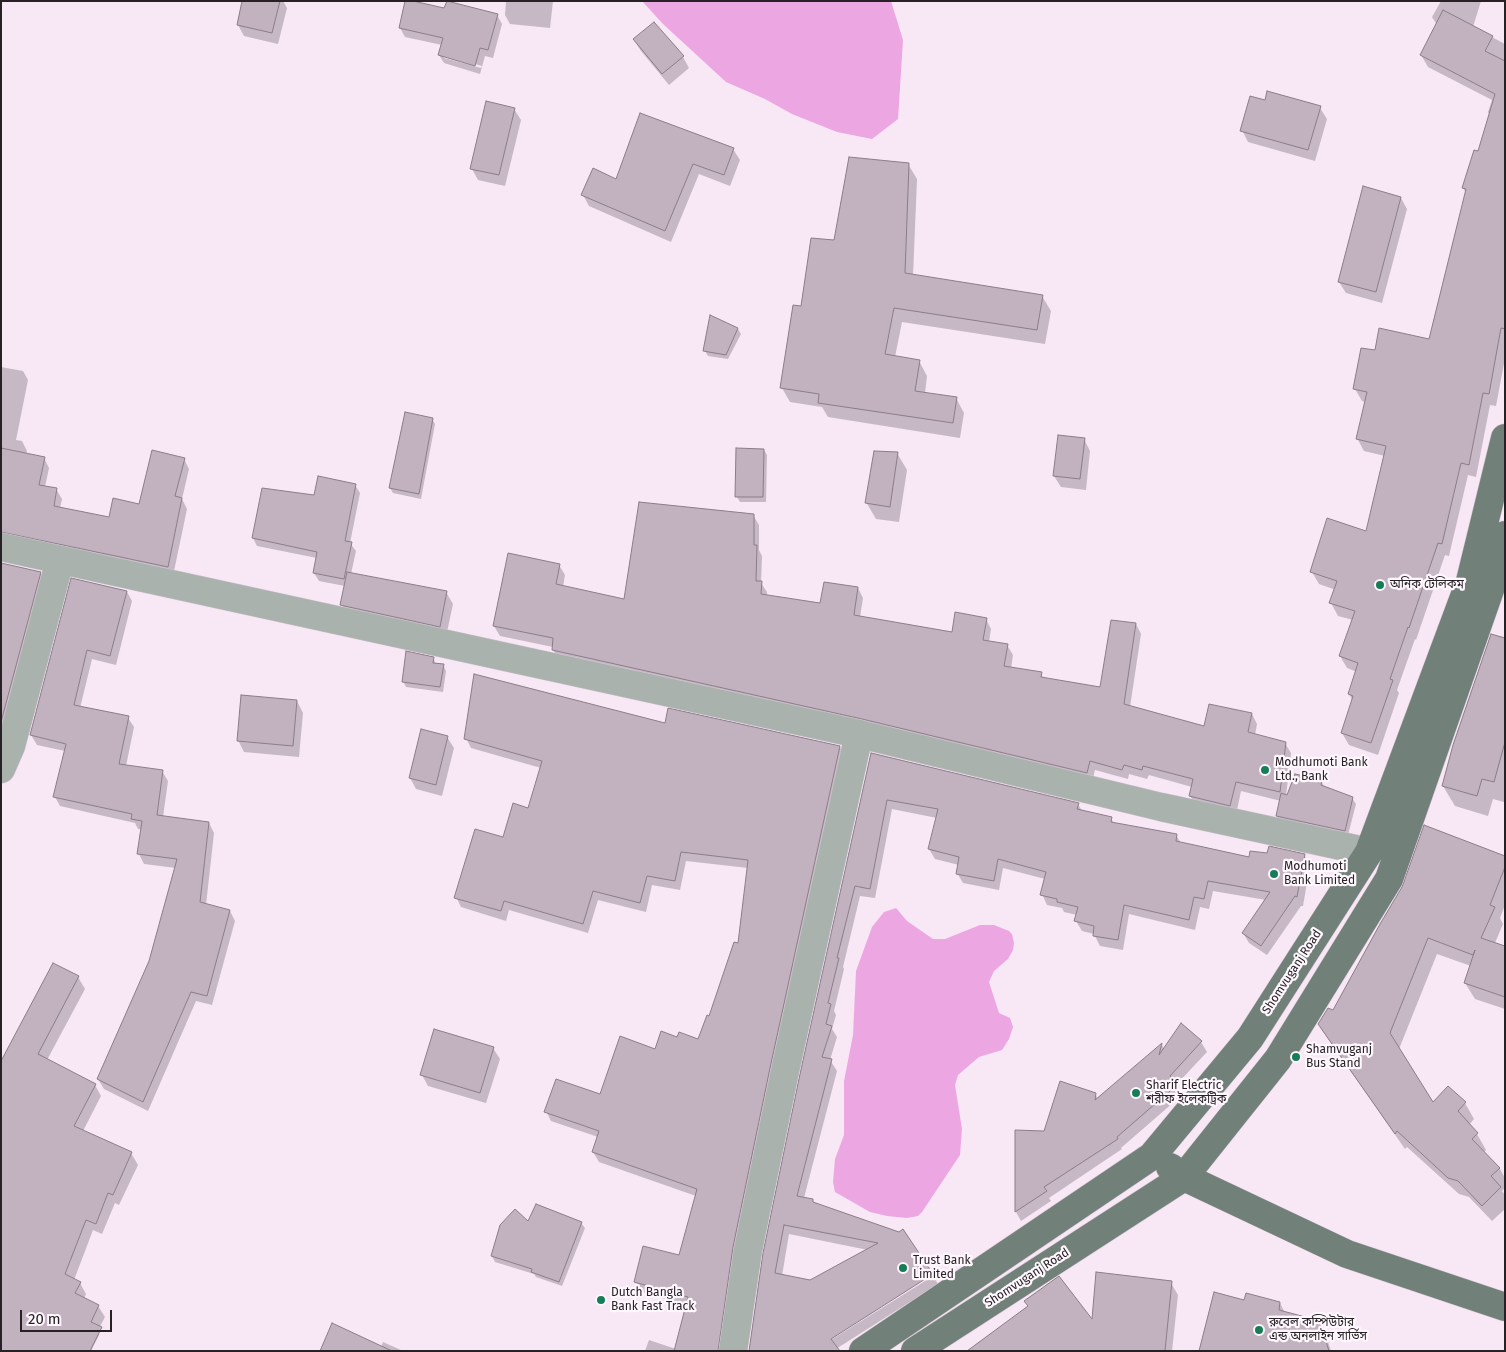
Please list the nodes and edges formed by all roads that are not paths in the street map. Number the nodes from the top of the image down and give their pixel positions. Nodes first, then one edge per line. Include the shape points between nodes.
1 (1505, 438) edge
2 (1505, 535) edge
3 (1, 547) edge
4 (60, 560) junction
5 (859, 734) junction
6 (1, 769) edge
7 (1369, 852) junction
8 (1152, 1156) junction
9 (1184, 1176) junction
10 (1505, 1307) edge
11 (733, 1351) edge
12 (863, 1351) edge
13 (915, 1351) edge

1 - 7 main road, Shomvuganj Road via 1470,581
2 - 9 main road, Shomvuganj Road via 1491,587 1389,879 1278,1059
3 - 4 street
4 - 5 street
4 - 6 street via 11,746
5 - 7 street via 1161,807
5 - 11 street via 750,1240
7 - 8 main road, Shomvuganj Road via 1250,1038
8 - 9 main road
8 - 12 main road, Shomvuganj Road
9 - 10 main road via 1347,1254
9 - 13 main road, Shomvuganj Road

